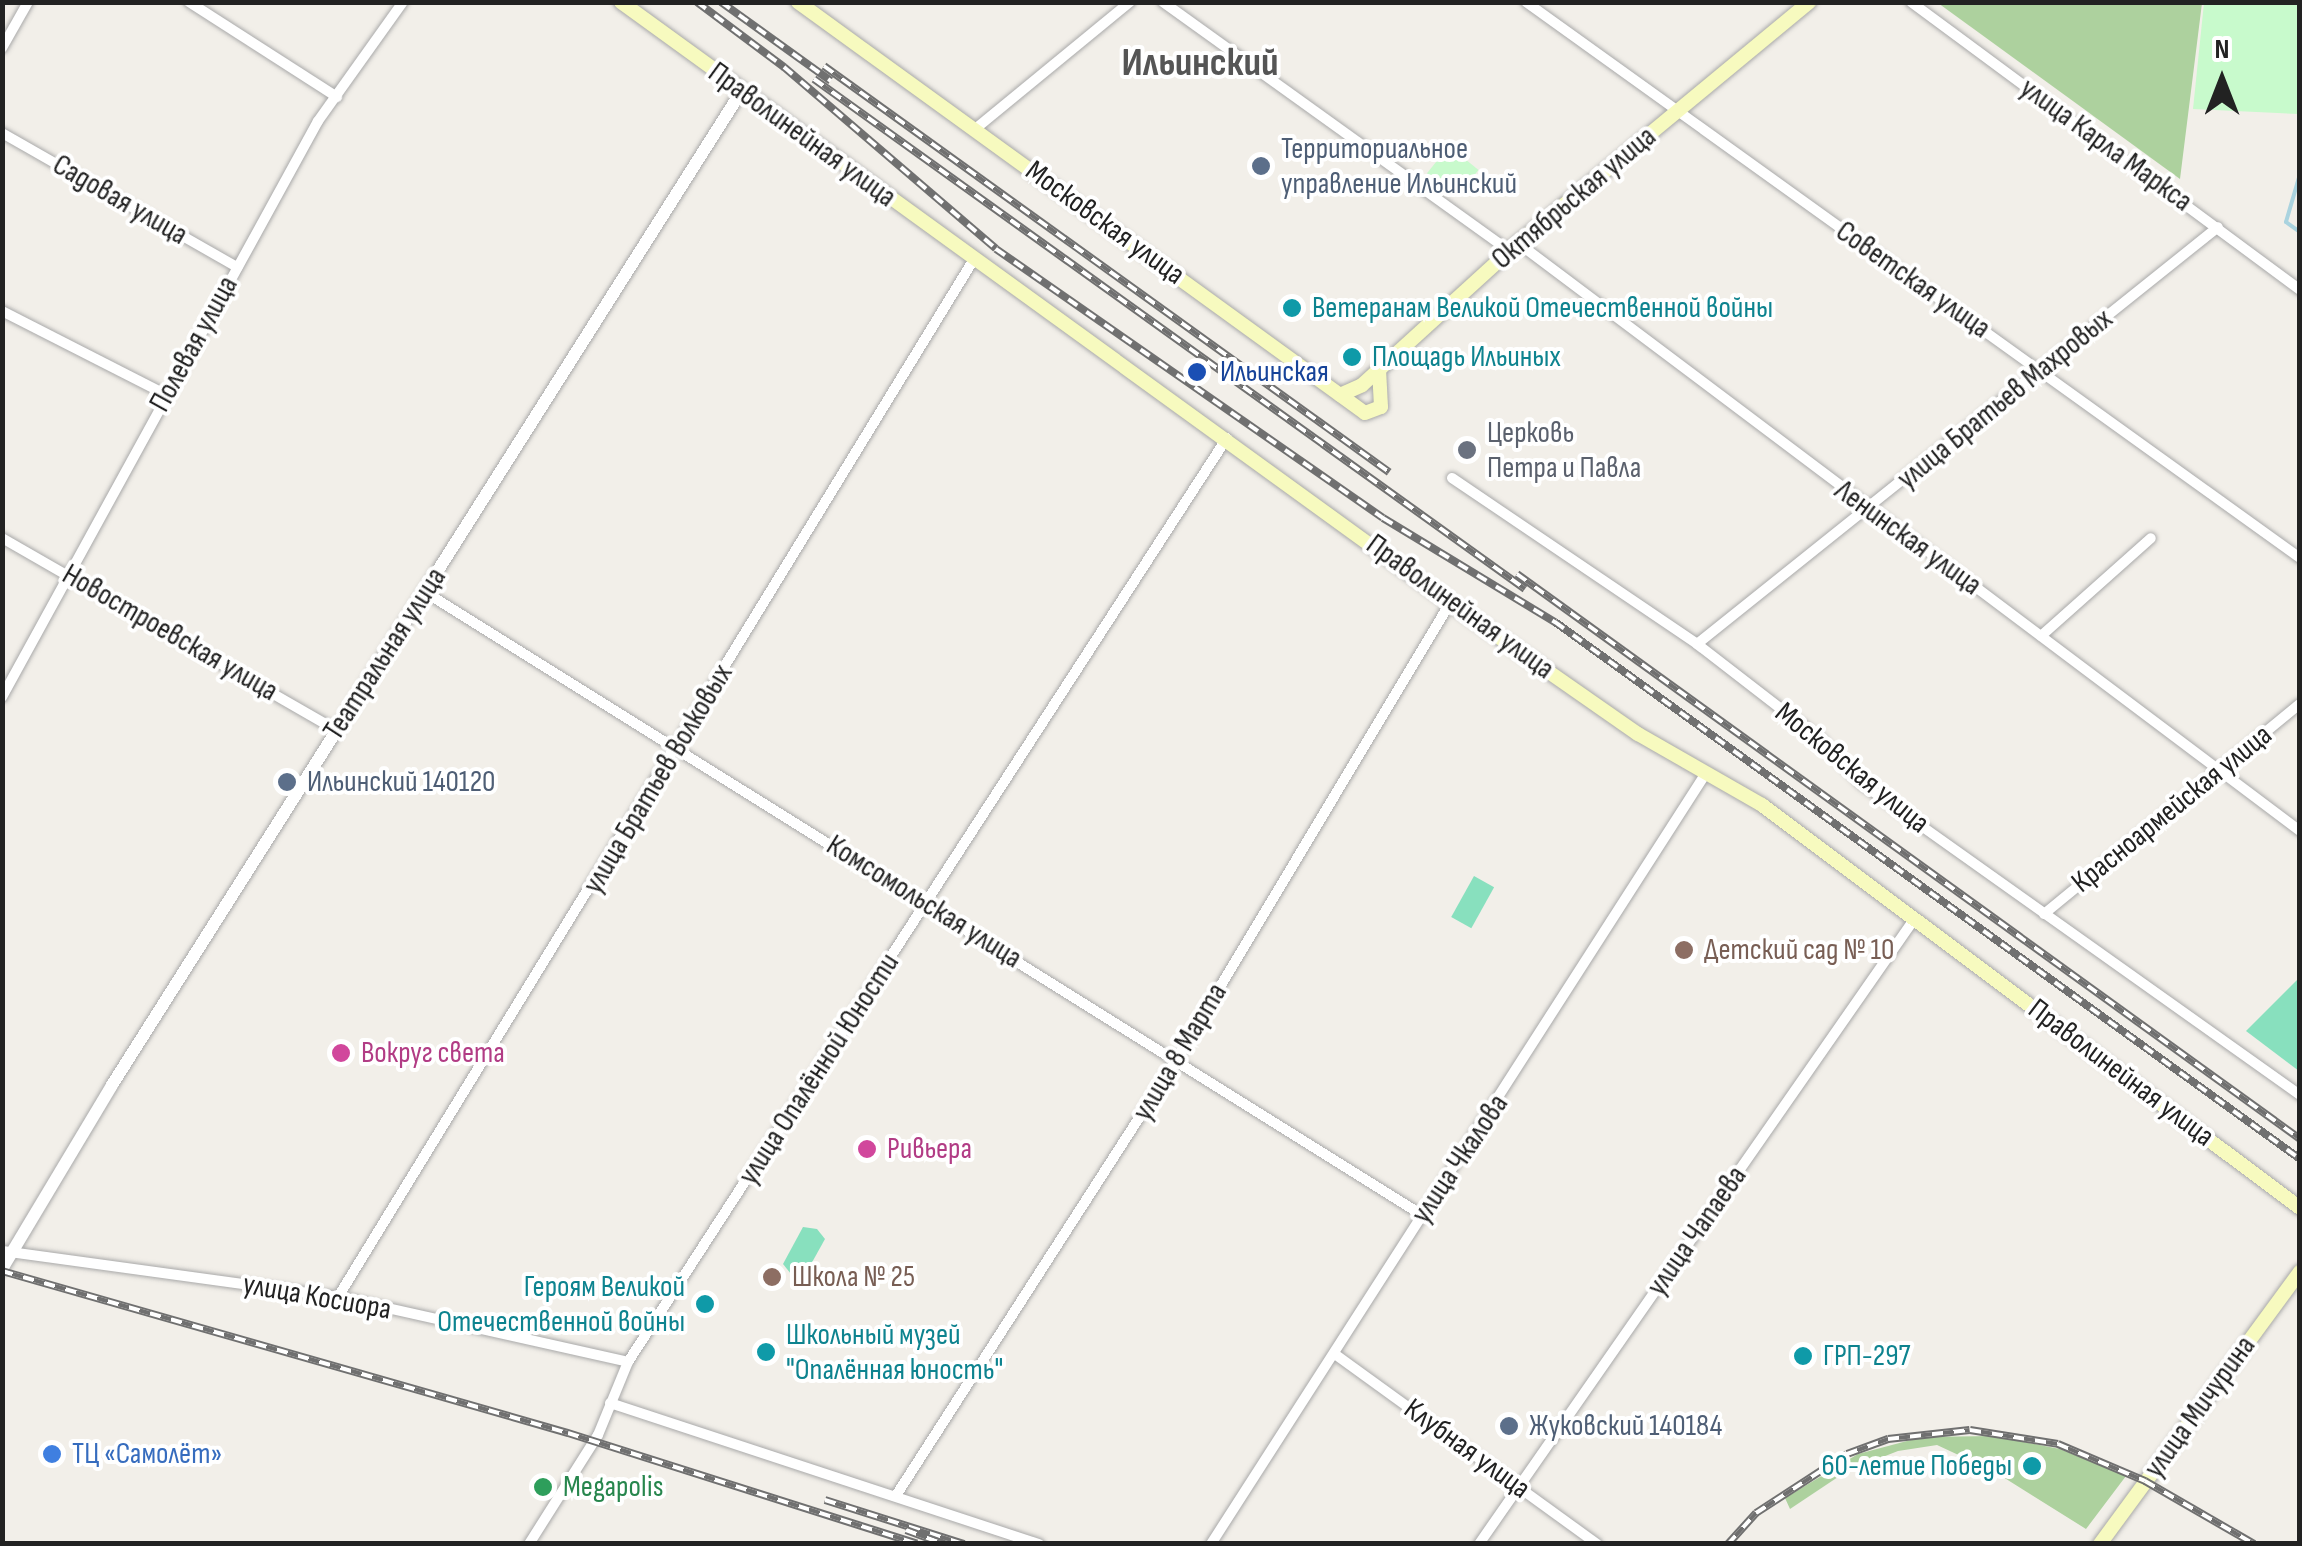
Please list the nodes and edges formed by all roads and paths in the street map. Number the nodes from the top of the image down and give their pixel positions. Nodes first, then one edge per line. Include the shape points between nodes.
1 (28, 2) edge
2 (189, 2) edge
3 (403, 2) edge
4 (621, 2) edge
5 (798, 2) edge
6 (1130, 2) edge
7 (1163, 2) edge
8 (1526, 2) edge
9 (1808, 2) edge
10 (1911, 2) edge
11 (2, 48) edge
12 (741, 92) junction
13 (337, 97) junction
14 (1674, 114) junction
15 (974, 130) junction
16 (2, 132) edge
17 (2218, 227) junction
18 (1514, 247) junction
19 (974, 259) junction
20 (237, 267) junction
21 (2300, 290) edge
22 (2, 311) edge
23 (2041, 369) junction
24 (1378, 370) junction
25 (164, 394) junction
26 (1340, 395) junction
27 (1228, 436) junction
28 (1452, 478) dead end
29 (1867, 510) junction
30 (2, 538) edge
31 (2150, 538) dead end
32 (2300, 558) edge
33 (70, 575) junction
34 (426, 592) junction
35 (1450, 603) junction
36 (2041, 636) junction
37 (1697, 644) junction
38 (2, 697) edge
39 (2300, 704) edge
40 (336, 730) junction
41 (678, 747) junction
42 (2219, 771) junction
43 (1706, 773) junction
44 (2300, 831) edge
45 (926, 904) junction
46 (2044, 914) junction
47 (1916, 918) junction
48 (1175, 1062) junction
49 (2300, 1095) edge
50 (2300, 1208) edge
51 (1422, 1215) junction
52 (8, 1252) edge
53 (2, 1269) edge
54 (2300, 1272) edge
55 (338, 1298) junction
56 (1336, 1355) junction
57 (628, 1362) junction
58 (610, 1402) junction
59 (1519, 1486) junction
60 (897, 1494) junction
61 (529, 1544) edge
62 (1039, 1544) edge
63 (1211, 1544) edge
64 (1480, 1544) edge
65 (1598, 1544) edge
66 (2100, 1544) edge

1 - 11 street
2 - 13 street
3 - 13 street, Полевая улица
4 - 12 main road, Праволинейная улица
5 - 15 main road, Московская улица
6 - 15 street
7 - 18 street, Ленинская улица
8 - 14 street, Советская улица
9 - 14 main road, Октябрьская улица
10 - 17 street, улица Карла Маркса
12 - 19 main road, Праволинейная улица
12 - 34 street, Театральная улица
13 - 20 street, Полевая улица
14 - 18 main road, Октябрьская улица
14 - 23 street, Советская улица
15 - 26 main road, Московская улица
16 - 20 street, Садовая улица
17 - 21 street, улица Карла Маркса
17 - 23 street, улица Братьев Махровых
18 - 24 main road, Октябрьская улица
18 - 29 street, Ленинская улица
19 - 27 main road, Праволинейная улица
19 - 41 street, улица Братьев Волковых
20 - 25 street, Полевая улица
22 - 25 street
23 - 29 street, улица Братьев Махровых
23 - 32 street, Советская улица
24 - 26 main road, Октябрьская улица
24 - 26 main road, Московская улица via 1378,410 1366,413
25 - 33 street, Полевая улица
27 - 35 main road, Праволинейная улица
27 - 45 street, улица Опалённой Юности
28 - 37 street, Московская улица
29 - 36 street, Ленинская улица
29 - 37 street, улица Братьев Махровых
30 - 33 street, Новостроевская улица
31 - 36 street
33 - 38 street, Полевая улица
33 - 40 street, Новостроевская улица
34 - 40 street, Театральная улица
34 - 41 street, Комсомольская улица
35 - 43 main road, Праволинейная улица via 1638,734
35 - 48 street, улица 8 Марта
36 - 42 street, Ленинская улица
37 - 46 street, Московская улица via 1821,740 1860,783
39 - 42 street, Красноармейская улица
40 - 52 street, Театральная улица
41 - 45 street, Комсомольская улица
41 - 55 street, улица Братьев Волковых
42 - 44 street, Ленинская улица
42 - 46 street, Красноармейская улица
43 - 47 main road, Праволинейная улица via 1762,805
43 - 51 street, улица Чкалова
45 - 48 street, Комсомольская улица
45 - 57 street, улица Опалённой Юности
46 - 49 street, Московская улица
47 - 50 main road, Праволинейная улица
47 - 59 street, улица Чапаева
48 - 51 street, Комсомольская улица
48 - 60 street, улица 8 Марта
51 - 56 street, улица Чкалова
52 - 53 street, Театральная улица
52 - 55 street, улица Косиора
54 - 66 main road, улица Мичурина
55 - 57 street, улица Косиора
56 - 59 street, Клубная улица
56 - 63 street, улица Чкалова
57 - 58 street, улица Опалённой Юности
58 - 60 street
58 - 61 street, улица Опалённой Юности via 576,1472
59 - 64 street, улица Чапаева
59 - 65 street, Клубная улица
60 - 62 street

